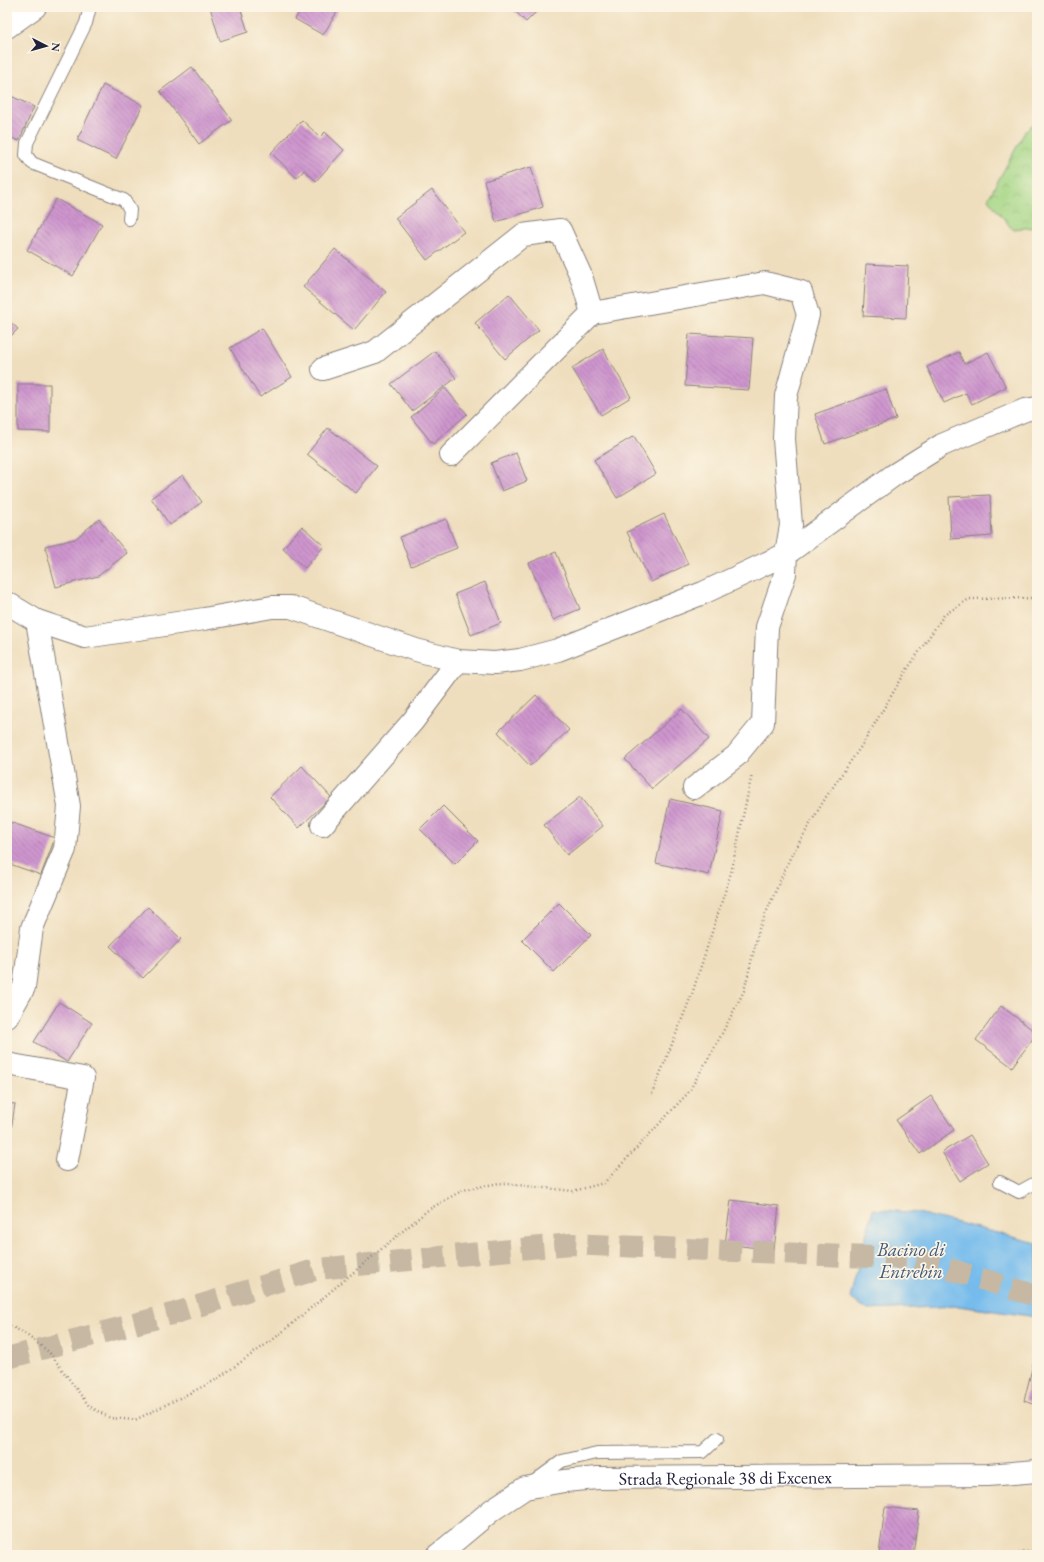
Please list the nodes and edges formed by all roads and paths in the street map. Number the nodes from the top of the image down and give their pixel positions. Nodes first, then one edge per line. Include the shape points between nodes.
1 (35, 7) edge
2 (90, 7) edge
3 (7, 27) edge
4 (130, 219) dead end
5 (592, 312) junction
6 (323, 369) dead end
7 (1037, 408) edge
8 (451, 455) dead end
9 (786, 554) junction
10 (1037, 598) edge
11 (7, 604) edge
12 (38, 621) junction
13 (458, 660) junction
14 (754, 768) dead end
15 (694, 788) dead end
16 (322, 825) dead end
17 (7, 1017) edge
18 (7, 1064) edge
19 (652, 1094) dead end
20 (67, 1160) dead end
21 (1000, 1182) dead end
22 (1037, 1182) edge
23 (7, 1324) edge
24 (717, 1439) dead end
25 (1037, 1471) edge
26 (525, 1488) junction
27 (1037, 1550) edge
28 (438, 1555) edge
29 (1011, 1555) edge

1 - 3 street
2 - 4 lane via 86,23 27,143 26,155 32,163 124,200 130,210
5 - 6 street via 581,276 560,230 523,235 375,352
5 - 8 street
5 - 9 street via 766,283 801,292 808,315 786,396 784,439 791,525
7 - 9 street via 1025,410 942,445 894,475
9 - 13 street via 703,593 558,650 520,660 494,663
9 - 15 street via 785,574 767,627 763,723 736,756
10 - 23 path via 969,599 944,615 826,797 790,858 759,929 744,991 688,1093 604,1183 573,1191 499,1183 463,1190 428,1210 275,1338 214,1381 135,1420 110,1418 89,1406 49,1352
11 - 12 street
12 - 13 street via 85,636 272,607 291,607 416,650
12 - 17 street via 69,806 65,849 32,928 24,987
13 - 16 street via 413,720
14 - 19 path via 731,873 692,994
18 - 20 street via 83,1078
21 - 22 lane via 1019,1192
24 - 26 lane via 703,1452 597,1453 562,1461
25 - 26 street, Strada Regionale 38 di Excenex via 988,1474 598,1478
26 - 28 street, Strada Regionale 38 di Excenex via 492,1510
27 - 29 path

